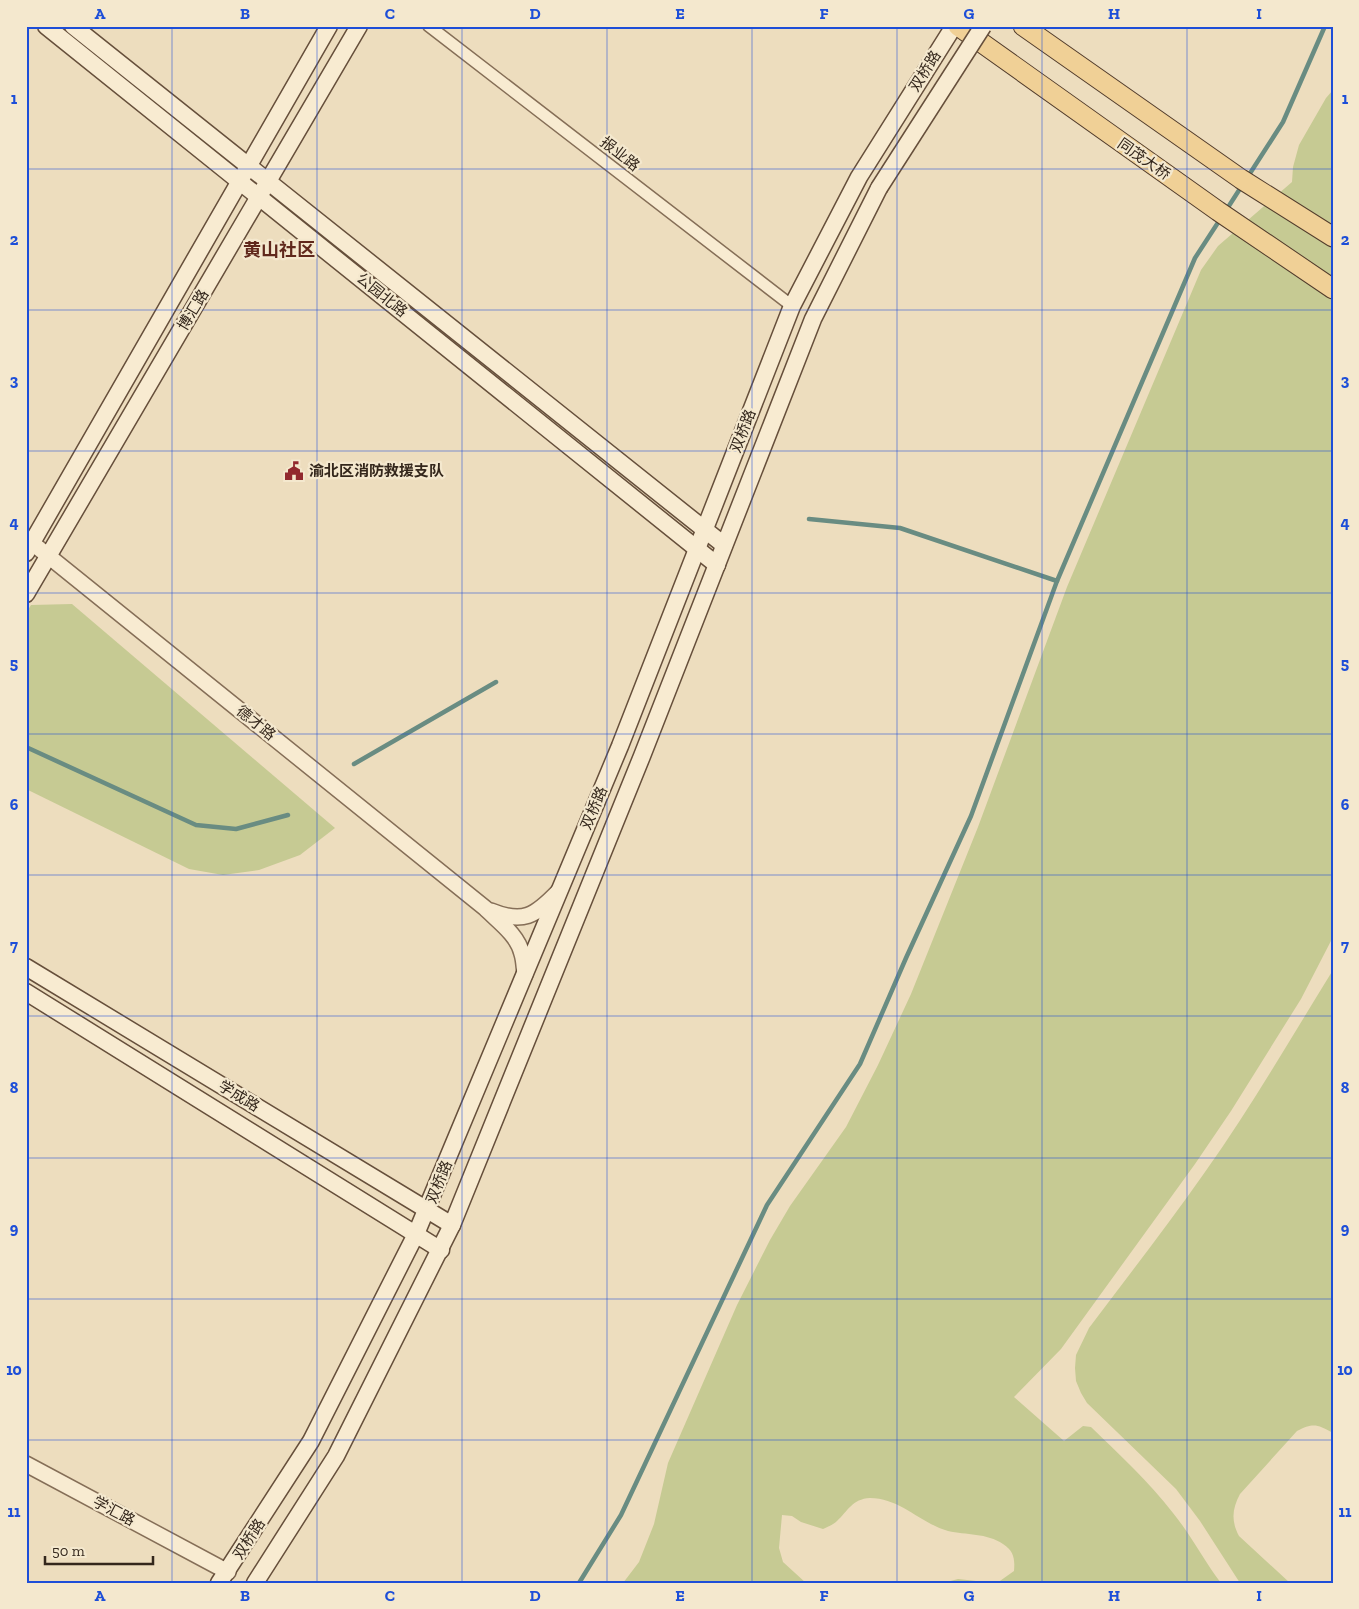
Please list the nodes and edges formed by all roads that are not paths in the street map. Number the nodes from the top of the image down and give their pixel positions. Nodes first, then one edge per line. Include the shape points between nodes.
1 (46, 26) edge
2 (73, 26) edge
3 (329, 26) edge
4 (359, 26) edge
5 (429, 26) edge
6 (954, 26) edge
7 (958, 26) edge
8 (983, 26) edge
9 (1023, 26) edge
10 (248, 165) junction
11 (239, 181) junction
12 (268, 182) junction
13 (260, 197) junction
14 (1333, 237) edge
15 (1333, 289) edge
16 (792, 306) junction
17 (705, 529) junction
18 (28, 545) edge
19 (724, 545) junction
20 (697, 549) junction
21 (48, 556) junction
22 (717, 565) junction
23 (26, 594) edge
24 (559, 891) junction
25 (485, 908) junction
26 (26, 966) edge
27 (525, 974) junction
28 (26, 992) edge
29 (427, 1211) junction
30 (452, 1225) junction
31 (416, 1234) junction
32 (441, 1250) junction
33 (26, 1464) edge
34 (223, 1577) edge
35 (255, 1583) edge

1 - 11 main road, 公园北路
2 - 10 main road, 公园北路
3 - 10 main road, 博汇路
4 - 12 main road, 博汇路
5 - 16 street, 报业路
6 - 16 main road, 双桥路 via 859,177
7 - 15 main road, 同茂大桥 via 1218,212
8 - 19 main road, 双桥路, bridge via 879,188 813,319
9 - 14 main road via 1241,179
10 - 11 main road, 博汇路
10 - 12 main road, 公园北路
11 - 13 main road, 公园北路
11 - 18 main road, 博汇路
12 - 13 main road, 博汇路
12 - 17 main road, 公园北路
13 - 20 main road, 公园北路
13 - 21 main road, 博汇路
16 - 17 main road, 双桥路
17 - 19 main road, 公园北路
17 - 20 main road, 双桥路
18 - 21 street, 德才路
19 - 22 main road, 双桥路
20 - 22 main road, 公园北路
20 - 24 main road, 双桥路
21 - 23 main road, 博汇路
21 - 25 street, 德才路
22 - 30 main road, 双桥路
24 - 25 street, 德才路 via 536,913 526,916 504,916
24 - 27 main road, 双桥路
25 - 27 street, 德才路 via 518,943
26 - 29 main road, 学成路
27 - 29 main road, 双桥路
28 - 31 main road, 学成路
29 - 30 main road, 学成路
29 - 31 main road, 双桥路
30 - 32 main road, 双桥路
31 - 32 main road, 学成路
31 - 34 main road, 双桥路 via 311,1441
32 - 35 main road, 双桥路 via 336,1456
33 - 34 street, 学汇路

